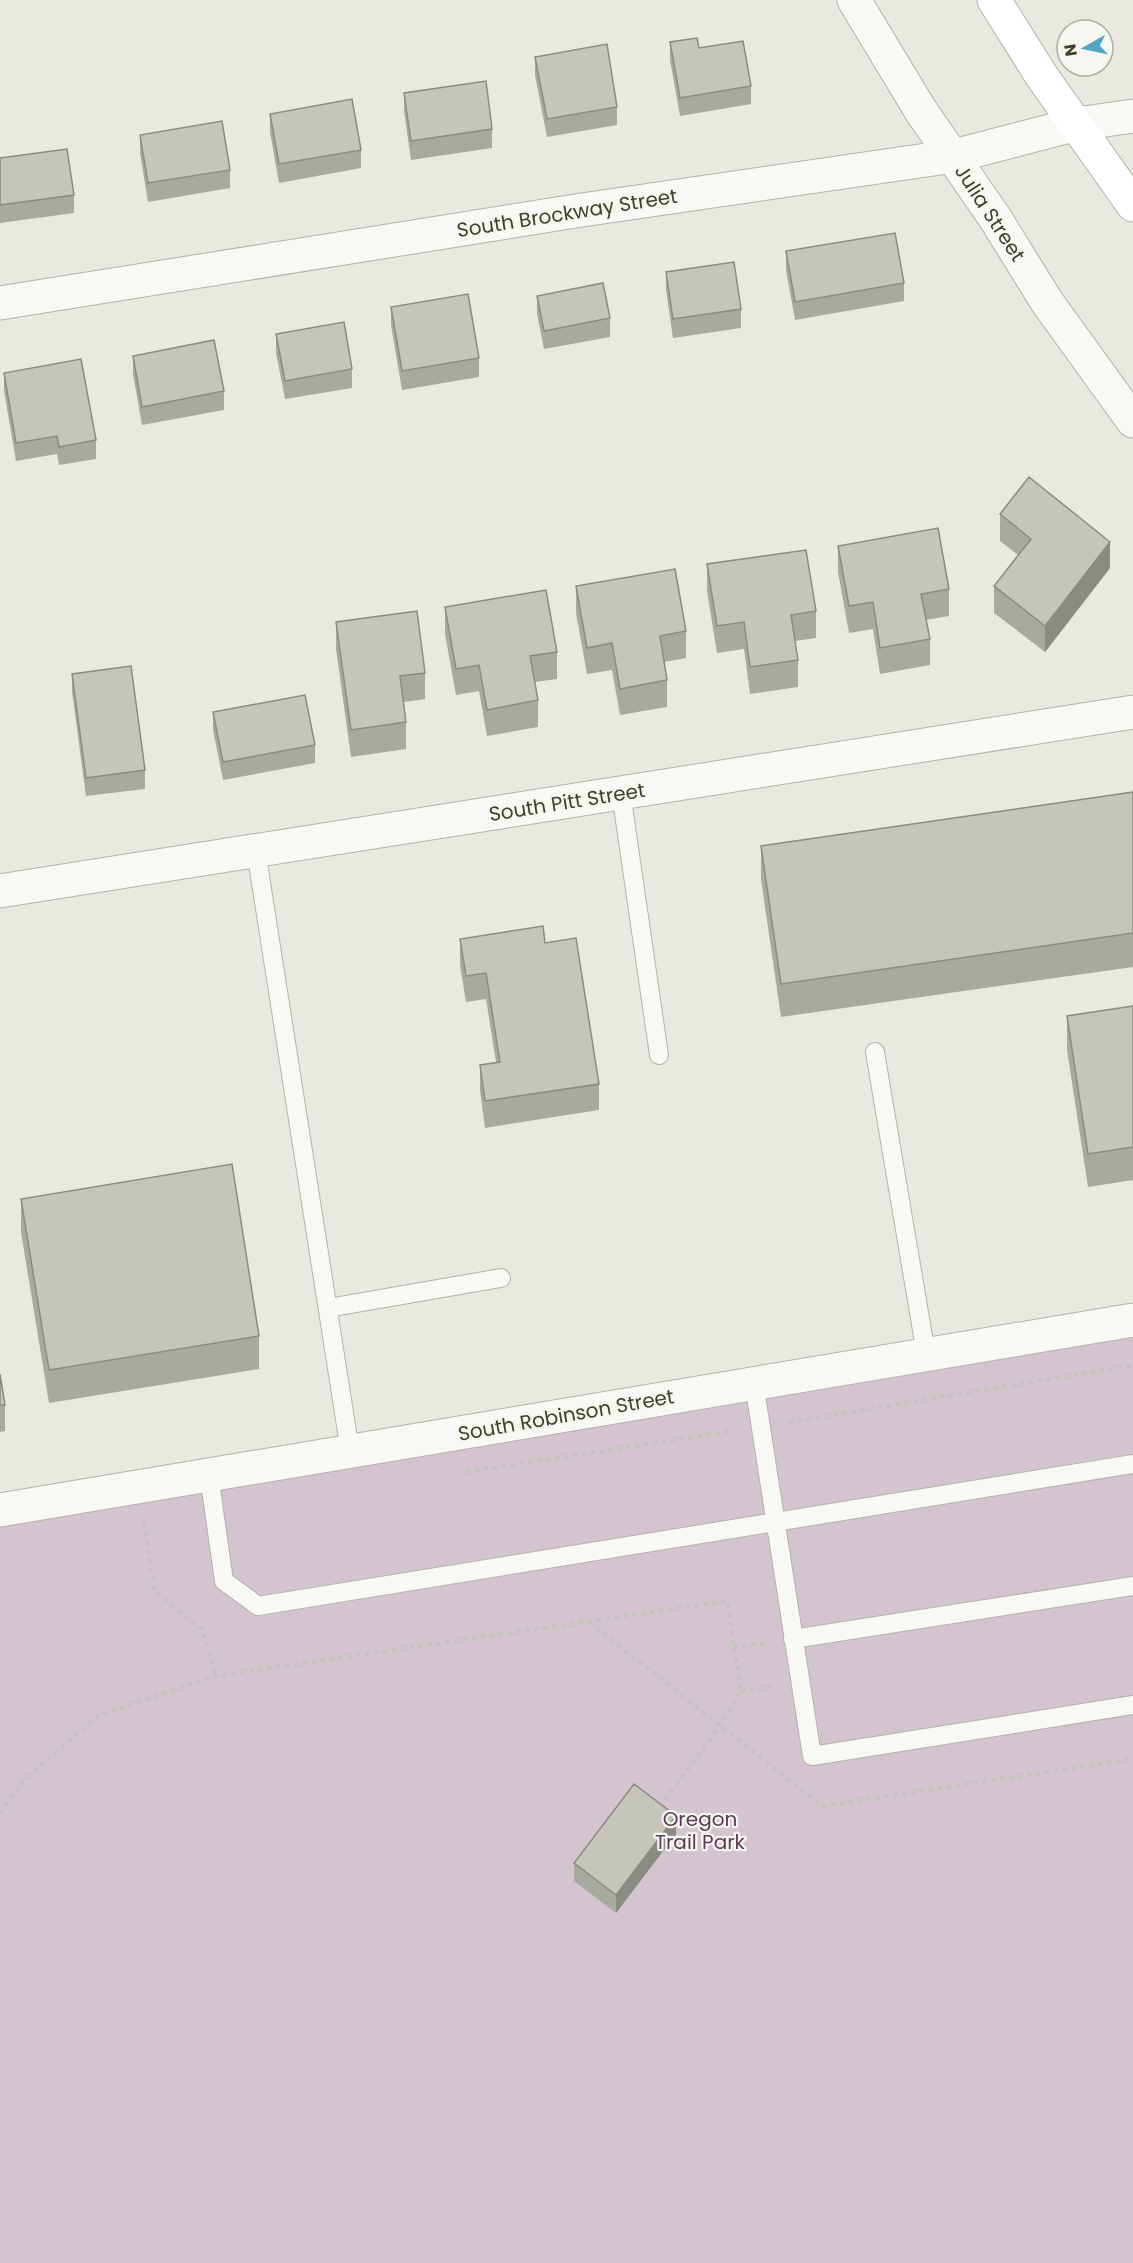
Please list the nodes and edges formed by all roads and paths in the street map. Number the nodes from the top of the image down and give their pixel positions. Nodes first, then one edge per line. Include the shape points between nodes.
1 (854, 0) edge
2 (994, 0) edge
3 (1133, 116) edge
4 (1077, 124) junction
5 (954, 156) junction
6 (1133, 205) edge
7 (0, 303) edge
8 (1133, 421) edge
9 (1133, 712) edge
10 (621, 793) junction
11 (256, 851) junction
12 (0, 891) edge
13 (875, 1052) dead end
14 (659, 1055) dead end
15 (501, 1278) dead end
16 (328, 1308) junction
17 (1133, 1320) edge
18 (926, 1354) junction
19 (1133, 1365) edge
20 (754, 1383) junction
21 (760, 1427) junction
22 (350, 1451) junction
23 (1133, 1464) edge
24 (458, 1473) dead end
25 (208, 1475) junction
26 (0, 1510) edge
27 (774, 1522) junction
28 (133, 1524) dead end
29 (1133, 1586) edge
30 (793, 1639) junction
31 (216, 1676) junction
32 (1133, 1705) edge
33 (0, 1814) edge
34 (652, 1817) edge

1 - 5 street, Julia Street via 921,111
2 - 4 main road
3 - 4 street, South Brockway Street
4 - 5 street, South Brockway Street
4 - 6 main road
5 - 7 street, South Brockway Street via 582,210
5 - 8 street, Julia Street via 1047,302
9 - 10 street, South Pitt Street
10 - 11 street, South Pitt Street
10 - 14 lane
11 - 12 street, South Pitt Street
11 - 16 lane
13 - 18 lane
15 - 16 lane
16 - 22 lane
17 - 18 street, South Robinson Street
18 - 20 street, South Robinson Street
19 - 21 path
20 - 21 lane
20 - 22 street, South Robinson Street
21 - 24 path
21 - 27 lane
22 - 25 street, South Robinson Street
23 - 27 lane
25 - 26 street, South Robinson Street
25 - 27 lane via 224,1581 258,1606
27 - 30 lane
28 - 31 path via 144,1522 155,1592 202,1629
29 - 30 lane
30 - 32 lane via 812,1756
31 - 33 path via 99,1715 22,1781
31 - 34 path via 727,1601 741,1691 720,1726

